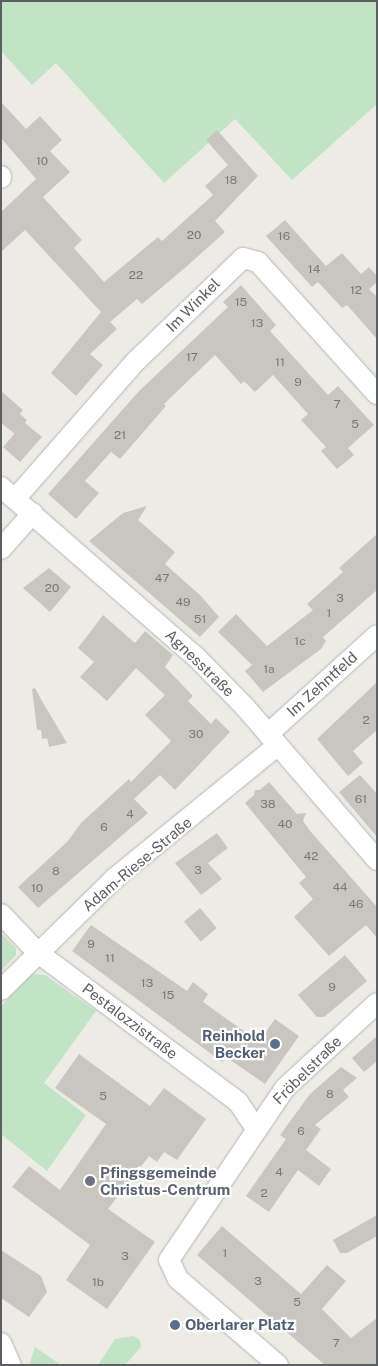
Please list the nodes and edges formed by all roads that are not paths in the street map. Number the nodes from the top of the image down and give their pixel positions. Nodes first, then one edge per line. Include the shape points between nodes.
1 (377, 394) edge
2 (8, 493) edge
3 (33, 513) junction
4 (1, 549) edge
5 (377, 635) edge
6 (273, 740) junction
7 (377, 860) edge
8 (1, 914) edge
9 (38, 952) junction
10 (1, 990) edge
11 (377, 1003) edge
12 (256, 1129) junction
13 (1, 1343) edge
14 (11, 1365) edge
15 (278, 1365) edge

1 - 2 street, Im Winkel via 258,262 243,258 135,362
2 - 3 street, Agnesstraße
3 - 4 street
3 - 6 street, Agnesstraße via 195,656
5 - 6 street, Im Zehntfeld
6 - 7 street, Agnesstraße
6 - 9 street, Adam-Riese-Straße via 115,878
8 - 9 street, Pestalozzistraße
9 - 10 street, Adam-Riese-Straße
9 - 12 street, Pestalozzistraße via 238,1102
11 - 12 street, Fröbelstraße via 285,1088
12 - 15 street, Fröbelstraße via 171,1253 172,1271 202,1302
13 - 14 street

